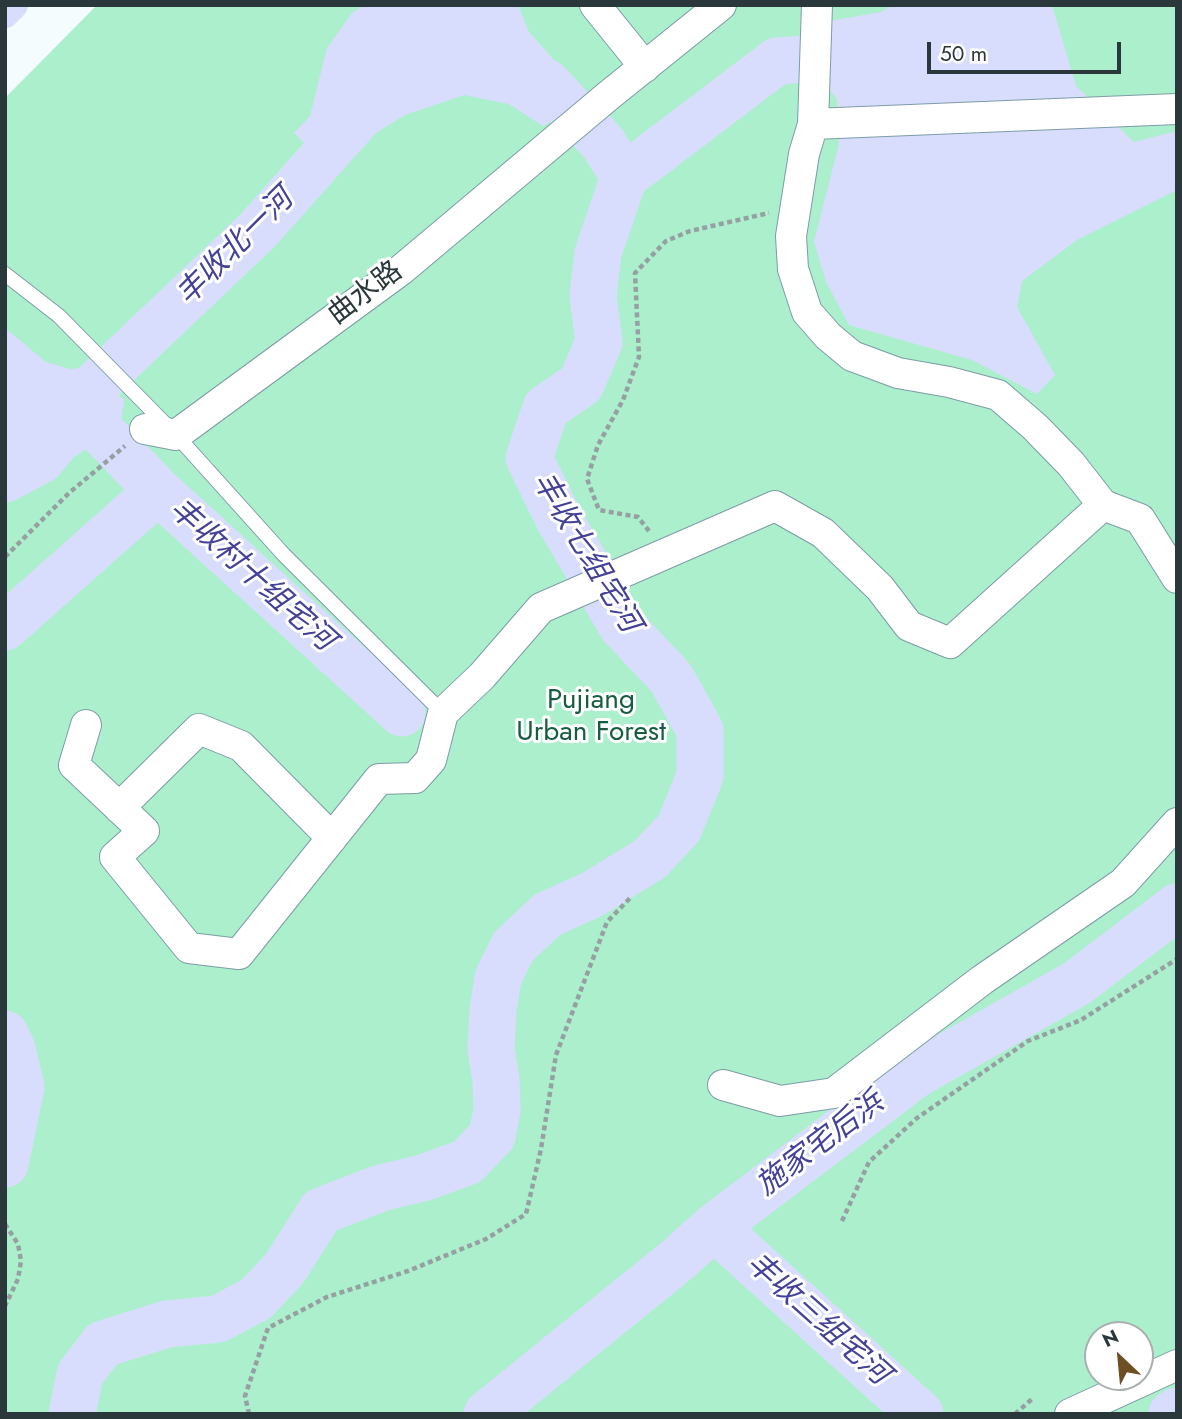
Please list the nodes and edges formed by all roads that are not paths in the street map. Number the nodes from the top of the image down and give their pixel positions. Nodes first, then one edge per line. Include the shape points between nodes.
1 (595, 5) edge
2 (722, 5) edge
3 (817, 5) edge
4 (645, 66) junction
5 (1177, 109) edge
6 (813, 124) junction
7 (5, 274) edge
8 (145, 429) road end
9 (176, 435) junction
10 (1103, 505) junction
11 (1177, 578) edge
12 (443, 713) junction
13 (86, 725) dead end
14 (120, 808) junction
15 (1177, 823) edge
16 (332, 838) junction
17 (723, 1085) dead end
18 (1177, 1364) edge
19 (1070, 1414) edge

1 - 4 street
2 - 4 street, 曲水路
3 - 6 street
4 - 9 street, 曲水路 via 401,270
5 - 6 street
6 - 10 street via 791,236 793,269 807,312 852,356 898,373 998,395 1071,464
7 - 9 lane via 59,316
8 - 9 street
9 - 12 lane via 284,555
10 - 11 street via 1140,519
10 - 12 street via 950,643 909,626 880,588 823,533 775,506 541,608
12 - 16 street via 431,760 415,778 379,779
13 - 14 street via 74,765
14 - 16 street via 199,729 241,746
14 - 16 street via 144,831 115,857 189,948 239,954
15 - 17 street via 1123,883 982,981 834,1093 780,1101
18 - 19 street

